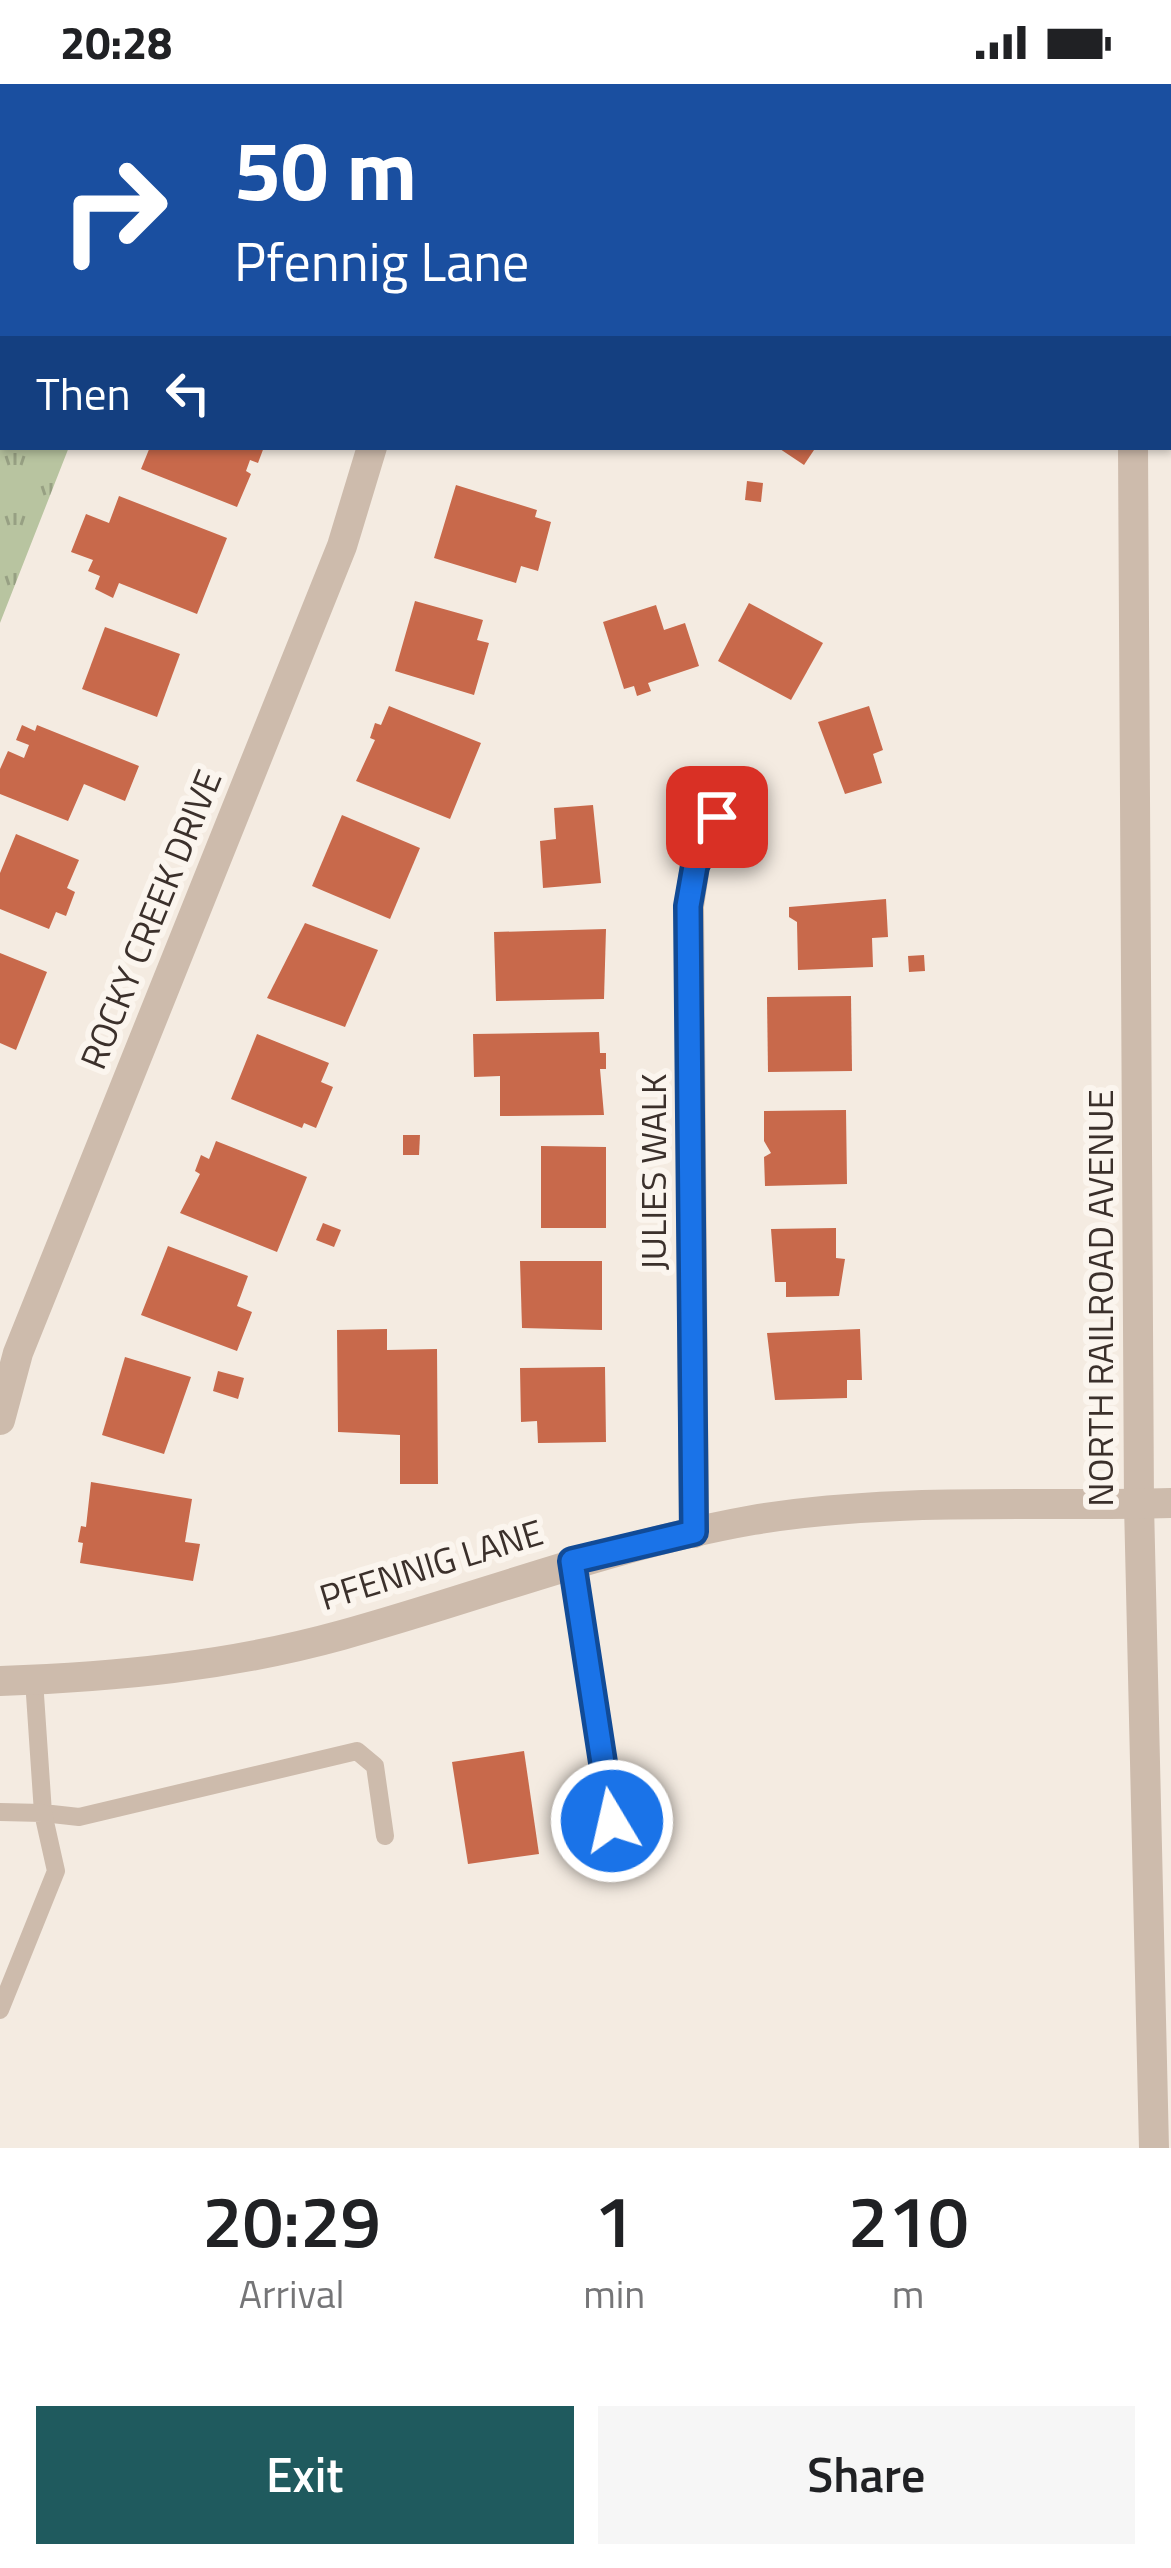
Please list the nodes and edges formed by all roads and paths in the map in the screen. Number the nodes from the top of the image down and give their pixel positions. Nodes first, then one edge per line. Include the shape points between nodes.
1 (371, 450) edge
2 (1133, 450) edge
3 (717, 817) dead end
4 (0, 1420) edge
5 (1171, 1503) edge
6 (1139, 1504) junction
7 (694, 1532) junction
8 (572, 1561) junction
9 (34, 1680) junction
10 (0, 1681) edge
11 (0, 1812) edge
12 (43, 1813) junction
13 (612, 1821) dead end
14 (385, 1836) dead end
15 (0, 2010) edge
16 (1154, 2148) edge

1 - 4 street, ROCKY CREEK DRIVE via 342,546 18,1352
2 - 6 street, NORTH RAILROAD AVENUE
3 - 7 street, JULIES WALK via 688,906
5 - 6 street, PFENNIG LANE
6 - 7 street, PFENNIG LANE via 898,1506
6 - 16 street, NORTH RAILROAD AVENUE
7 - 8 street, PFENNIG LANE
8 - 9 street, PFENNIG LANE via 341,1635 218,1664
8 - 13 lane
9 - 10 street, PFENNIG LANE
9 - 12 lane
11 - 12 lane
12 - 14 lane via 79,1817 357,1751 375,1766
12 - 15 lane via 56,1871

